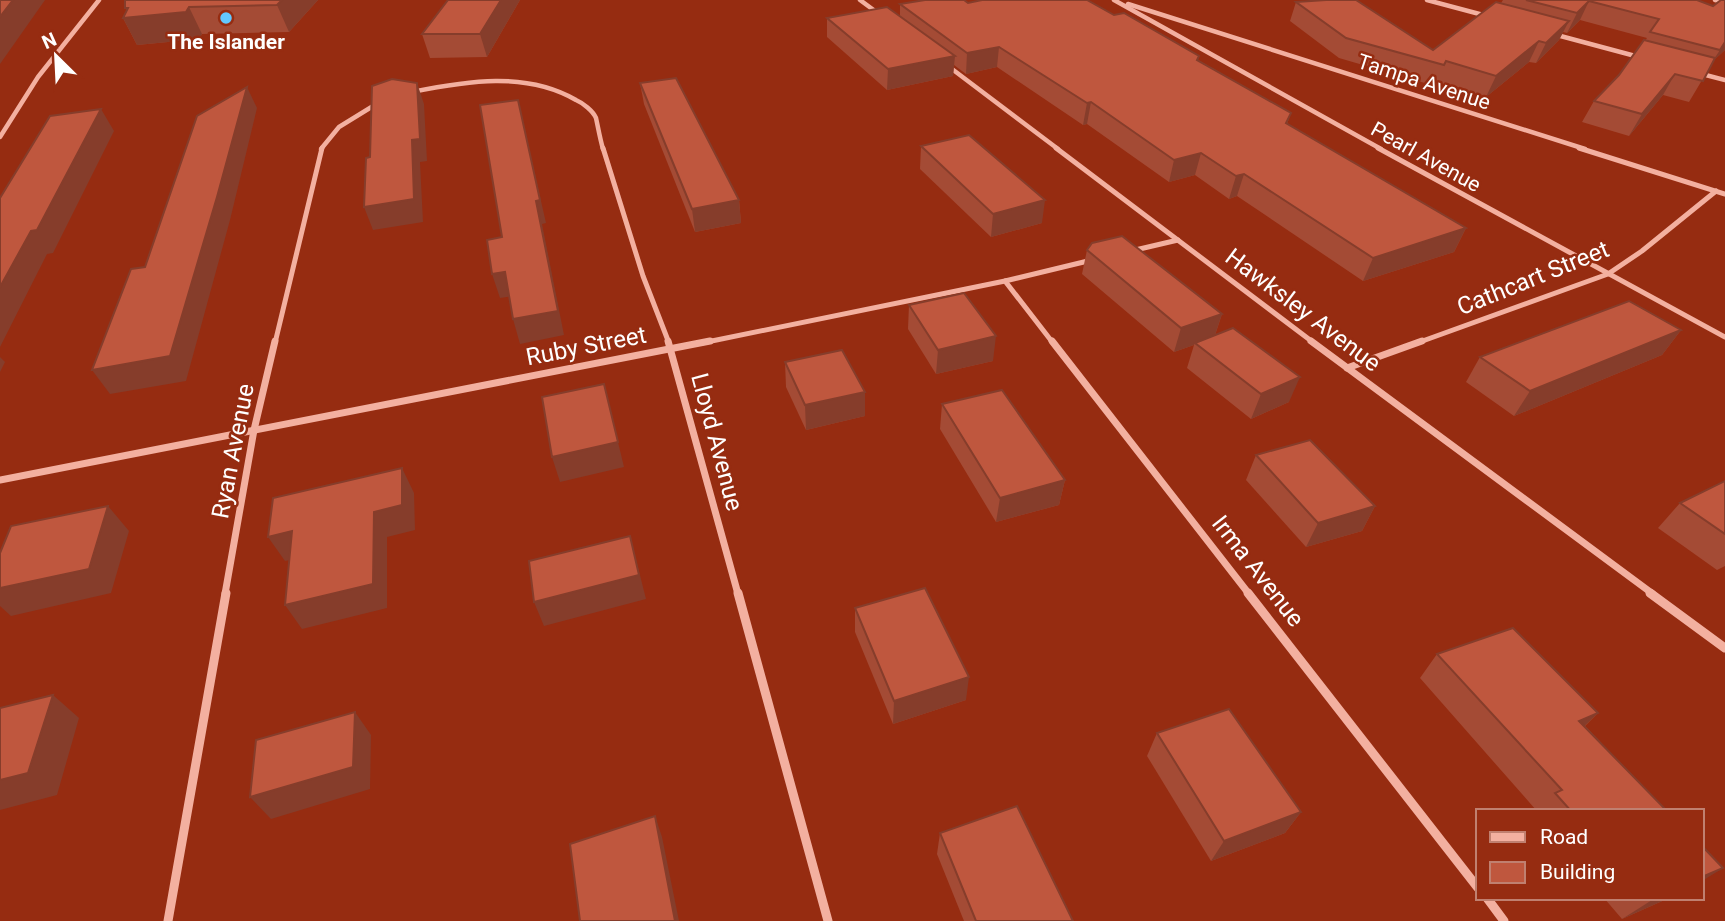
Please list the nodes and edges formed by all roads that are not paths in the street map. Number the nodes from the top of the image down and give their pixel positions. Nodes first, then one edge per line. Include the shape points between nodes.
1 (99, 0) edge
2 (860, 0) edge
3 (1114, 0) edge
4 (1427, 0) edge
5 (1715, 0) edge
6 (1725, 2) edge
7 (1492, 18) edge
8 (885, 19) edge
9 (1544, 32) edge
10 (1647, 59) edge
11 (941, 61) edge
12 (1686, 70) edge
13 (1725, 80) edge
14 (398, 96) edge
15 (387, 98) edge
16 (0, 138) edge
17 (1716, 191) junction
18 (1725, 194) edge
19 (1178, 240) junction
20 (1125, 253) edge
21 (1098, 259) edge
22 (1608, 274) junction
23 (1005, 281) junction
24 (1725, 337) edge
25 (671, 349) junction
26 (1347, 368) junction
27 (254, 430) junction
28 (0, 480) edge
29 (1725, 648) edge
30 (1476, 885) edge
31 (1488, 900) edge
32 (169, 921) edge
33 (828, 921) edge
34 (1504, 921) edge

1 - 16 street via 37,76
2 - 8 street
3 - 17 street, Tampa Avenue
3 - 22 street, Pearl Avenue
4 - 7 street
5 - 6 street
9 - 10 street
11 - 19 street, Hawksley Avenue
12 - 13 street
14 - 25 street, Lloyd Avenue via 494,80 554,90 582,103 596,119 643,276
15 - 27 street, Ryan Avenue via 339,127 322,146
17 - 18 street, Tampa Avenue
17 - 22 street, Cathcart Street
19 - 20 street
19 - 26 street, Hawksley Avenue
21 - 23 street, Ruby Street
22 - 24 street, Pearl Avenue
22 - 26 street, Cathcart Street
23 - 25 street, Ruby Street
23 - 30 street, Irma Avenue
25 - 27 street, Ruby Street
25 - 33 street, Lloyd Avenue
26 - 29 street, Hawksley Avenue
27 - 28 street, Ruby Street
27 - 32 street, Ryan Avenue
31 - 34 street

